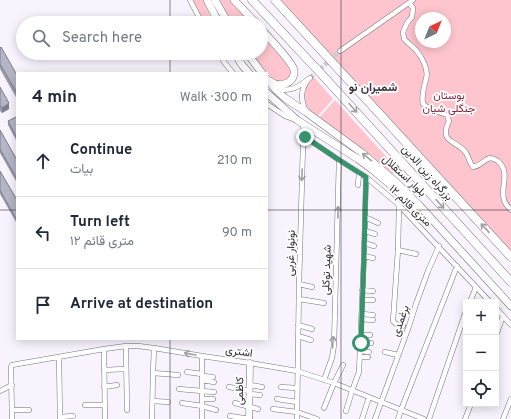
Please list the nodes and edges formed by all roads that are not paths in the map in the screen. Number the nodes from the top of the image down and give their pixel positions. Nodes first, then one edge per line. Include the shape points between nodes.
1 (190, 0) edge
2 (207, 0) edge
3 (215, 0) edge
4 (234, 0) edge
5 (252, 0) edge
6 (275, 0) edge
7 (411, 1) edge
8 (198, 16) edge
9 (215, 16) edge
10 (224, 16) edge
11 (249, 16) edge
12 (267, 16) edge
13 (268, 17) edge
14 (268, 37) edge
15 (340, 51) tunnel mouth
16 (223, 60) edge
17 (239, 60) edge
18 (252, 60) edge
19 (233, 72) edge
20 (248, 72) edge
21 (261, 72) edge
22 (268, 80) edge
23 (268, 80) edge
24 (274, 89) junction
25 (268, 94) edge
26 (268, 105) edge
27 (306, 112) junction
28 (300, 123) junction
29 (315, 132) junction
30 (305, 137) junction
31 (346, 141) junction
32 (342, 149) junction
33 (339, 160) junction
34 (359, 173) junction
35 (366, 177) junction
36 (358, 185) dead end
37 (399, 205) junction
38 (511, 210) edge
39 (365, 217) junction
40 (378, 223) dead end
41 (365, 231) junction
42 (375, 234) dead end
43 (364, 243) junction
44 (374, 246) dead end
45 (439, 246) junction
46 (398, 250) junction
47 (416, 254) dead end
48 (364, 256) junction
49 (511, 257) edge
50 (373, 258) dead end
51 (457, 266) junction
52 (511, 282) edge
53 (299, 284) junction
54 (312, 287) dead end
55 (476, 287) junction
56 (362, 290) junction
57 (374, 291) dead end
58 (299, 299) junction
59 (471, 299) edge
60 (487, 299) edge
61 (362, 300) junction
62 (373, 300) dead end
63 (324, 303) dead end
64 (511, 306) edge
65 (499, 311) edge
66 (511, 312) edge
67 (362, 314) junction
68 (503, 316) junction
69 (361, 319) junction
70 (463, 319) edge
71 (298, 325) junction
72 (511, 325) edge
73 (403, 326) dead end
74 (499, 327) edge
75 (312, 329) dead end
76 (361, 335) junction
77 (370, 335) dead end
78 (298, 336) junction
79 (311, 340) dead end
80 (361, 343) junction
81 (371, 343) dead end
82 (126, 348) dead end
83 (154, 348) junction
84 (104, 349) junction
85 (360, 351) junction
86 (386, 352) dead end
87 (398, 355) junction
88 (202, 356) junction
89 (59, 357) junction
90 (360, 357) junction
91 (250, 363) junction
92 (343, 365) dead end
93 (125, 369) junction
94 (104, 370) junction
95 (298, 371) junction
96 (187, 372) dead end
97 (152, 373) junction
98 (178, 375) dead end
99 (202, 377) junction
100 (214, 379) dead end
101 (324, 380) junction
102 (334, 383) junction
103 (12, 385) junction
104 (117, 385) dead end
105 (104, 387) junction
106 (229, 387) dead end
107 (262, 387) dead end
108 (281, 387) dead end
109 (297, 388) junction
110 (179, 389) dead end
111 (250, 390) junction
112 (0, 391) edge
113 (202, 391) junction
114 (352, 391) junction
115 (214, 392) dead end
116 (260, 395) dead end
117 (369, 397) junction
118 (511, 398) edge
119 (202, 399) junction
120 (213, 399) dead end
121 (277, 399) dead end
122 (153, 401) junction
123 (168, 402) dead end
124 (297, 402) junction
125 (381, 402) junction
126 (235, 403) dead end
127 (182, 404) dead end
128 (85, 405) dead end
129 (104, 405) junction
130 (202, 406) junction
131 (470, 407) edge
132 (250, 408) junction
133 (324, 408) dead end
134 (258, 409) dead end
135 (12, 410) junction
136 (29, 410) dead end
137 (127, 410) dead end
138 (216, 410) dead end
139 (274, 410) dead end
140 (346, 411) dead end
141 (401, 411) junction
142 (297, 412) junction
143 (73, 416) dead end
144 (230, 416) dead end
145 (60, 418) edge
146 (12, 419) edge
147 (105, 419) edge
148 (152, 419) edge
149 (202, 419) edge
150 (250, 419) edge
151 (297, 419) edge
152 (318, 419) edge
153 (362, 419) edge
154 (375, 419) edge
155 (398, 419) edge
156 (424, 419) edge
157 (429, 419) edge
158 (465, 419) edge
159 (503, 419) edge

1 - 8 street
2 - 9 main road
3 - 10 main road
4 - 11 main road
5 -> 12 highway, بزرگراه زین الدین
49 -> 6 highway, بزرگراه زین الدین
7 - 15 street
7 - 38 street via 412,17 403,32 404,39 422,59 426,69 427,77 421,97 423,104 430,110 447,115 449,121 446,134 450,141 463,149 473,167 489,158 504,167 504,200
13 -> 52 highway, بزرگراه زین الدین
14 - 22 main road via 294,71 293,79 288,83 277,85
16 - 19 street
17 - 20 main road
18 - 21 main road
23 - 24 main road, بلوار استقلال
24 - 27 main road, بلوار استقلال
24 - 27 street via 294,88 310,78 302,94
25 - 28 main road, بلوار استقلال
26 - 28 street
27 - 31 main road, بلوار استقلال
28 - 29 main road, بلوار استقلال
28 - 30 street, نونوار غربی
29 - 30 street
29 - 32 main road, بلوار استقلال
30 - 33 street, ۱۲ متری قائم
30 -> 53 street, نونوار غربی
31 - 32 main road via 348,146
64 -> 31 main road, بلوار استقلال via 419,205 379,166
32 - 66 main road, بلوار استقلال via 373,170 416,209
33 - 34 street, ۱۲ متری قائم
101 -> 33 street, شهید توکلی via 334,345
34 - 35 street, ۱۲ متری قائم
34 - 36 street
35 - 37 street, ۱۲ متری قائم
35 - 39 street
37 - 45 street, ۱۲ متری قائم
37 - 46 street, برغمدی
39 - 40 street
39 - 41 street
41 - 42 street
41 - 43 street
43 - 44 street
43 - 48 street
45 - 51 street, ۱۲ متری قائم
45 - 87 street, برغمدی
46 - 47 street
46 - 73 street, برغمدی via 393,321
48 - 50 street
48 - 56 street
51 - 55 street, ۱۲ متری قائم
51 - 141 street
53 - 54 street
53 - 58 street, نونوار غربی
55 - 59 street
55 - 60 street, ۱۲ متری قائم
56 - 57 street
56 - 61 street
58 - 63 street
58 - 71 street, نونوار غربی
61 - 62 street
61 - 67 street
65 - 68 street
67 - 69 street
67 - 69 street via 373,317
68 - 72 street
68 - 74 street
69 - 76 street
70 - 157 street
71 - 75 street
71 - 78 street, نونوار غربی
76 - 77 street
76 - 80 street
78 - 79 street
78 - 95 street, نونوار غربی
80 - 81 street
80 - 85 street
82 - 93 street
83 - 84 street, اشتری via 132,346
88 -> 83 street, اشتری
83 - 97 street
84 - 89 street, اشتری
84 - 94 street
85 - 90 street
85 - 90 street via 369,355
86 - 87 street
87 - 125 street, برغمدی
88 - 91 street, اشتری
88 - 99 street
89 - 103 street, اشتری via 12,365
89 - 145 street
90 - 114 street via 359,372
91 - 95 street, اشتری
91 - 111 street, کاظمی
92 - 102 street
93 - 94 street
93 - 137 street
94 - 105 street
95 - 101 street, اشتری
95 - 109 street, نونوار غربی
96 - 99 street
97 - 98 street
97 - 122 street
99 - 100 street
99 - 113 street
101 - 102 street, اشتری
102 - 114 street, اشتری
102 - 133 street
103 - 112 street
103 - 135 street
104 - 105 street
105 - 129 street
106 - 111 street
107 - 111 street
108 - 109 street
109 - 124 street, نونوار غربی
110 - 113 street
111 - 116 street
111 - 132 street, کاظمی
113 - 115 street
113 - 119 street
114 - 117 street, اشتری
114 - 140 street
117 - 125 street, اشتری
117 - 153 street
118 - 159 street
119 - 120 street
119 - 130 street
121 - 124 street
122 - 123 street
122 - 148 street
124 - 142 street, نونوار غربی
125 - 141 street, اشتری
125 - 154 street, برغمدی
126 - 132 street
127 - 130 street
128 - 129 street
129 - 147 street
130 - 138 street
130 - 149 street
131 - 158 street
132 - 134 street
132 - 150 street, کاظمی
135 - 136 street
135 - 146 street
139 - 142 street
141 - 155 street
141 - 156 street, اشتری
142 - 151 street, نونوار غربی
142 - 152 street
143 - 145 street
144 - 150 street

